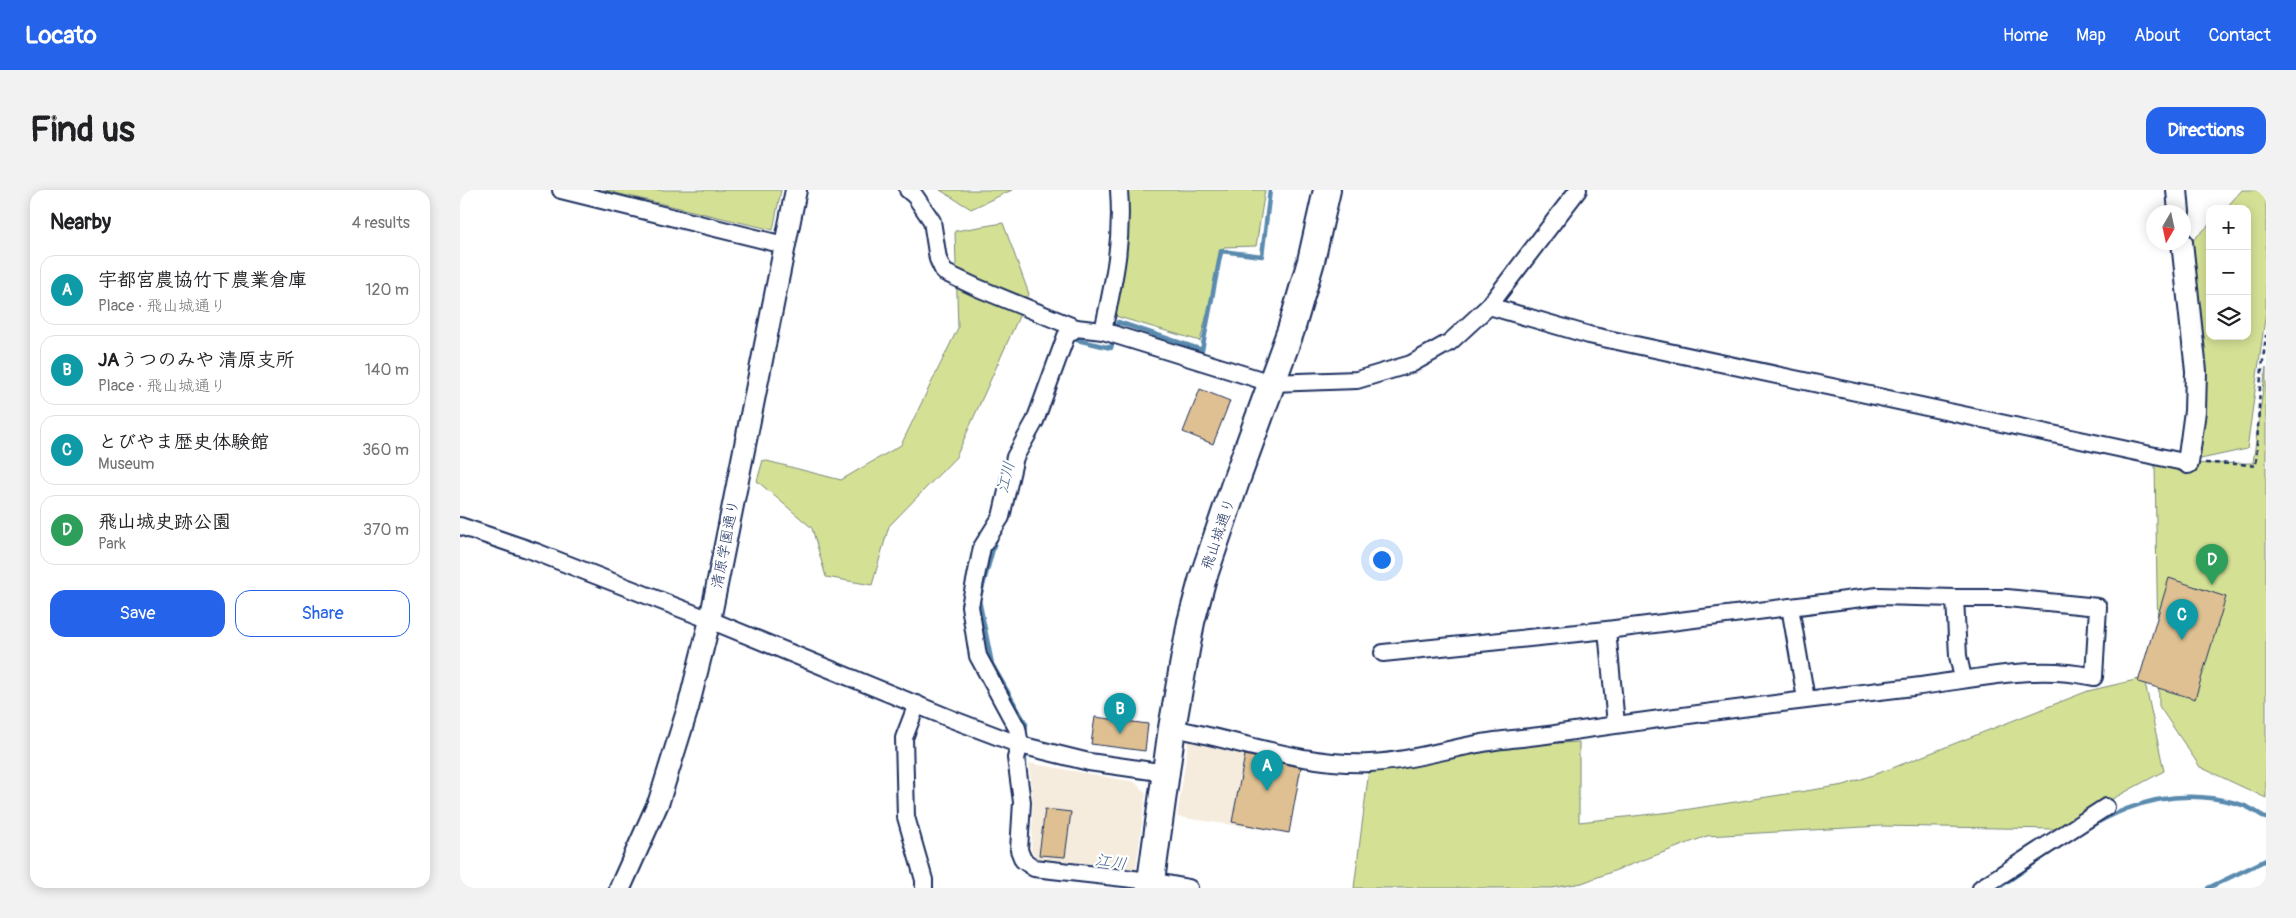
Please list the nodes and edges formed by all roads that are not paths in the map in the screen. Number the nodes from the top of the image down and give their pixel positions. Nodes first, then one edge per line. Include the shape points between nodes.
1 (561, 190) edge
2 (796, 190) edge
3 (908, 190) edge
4 (1119, 190) edge
5 (1327, 190) edge
6 (1578, 190) edge
7 (2177, 190) edge
8 (2178, 205) edge
9 (784, 245) junction
10 (2183, 250) edge
11 (1489, 306) junction
12 (1076, 328) junction
13 (1103, 331) junction
14 (1271, 383) junction
15 (2188, 463) joint
16 (460, 526) edge
17 (1955, 598) junction
18 (1790, 607) junction
19 (710, 620) junction
20 (1607, 630) junction
21 (1384, 653) dead end
22 (1963, 678) junction
23 (1806, 699) junction
24 (917, 704) junction
25 (1616, 724) junction
26 (1172, 728) junction
27 (1020, 745) junction
28 (1166, 773) junction
29 (2106, 807) dead end
30 (1150, 884) edge
31 (620, 888) edge
32 (924, 888) edge
33 (1189, 888) edge
34 (1982, 888) edge

1 - 9 street
2 - 9 street, 清原学園通り
3 - 12 street via 932,221 938,260 944,272
4 - 13 street via 1118,259
5 - 14 highway, 飛山城通り via 1311,261
6 - 11 street
7 - 8 street
9 - 19 street, 清原学園通り
10 - 15 street via 2196,371
11 - 14 street via 1450,342 1411,364 1357,380
11 - 15 street via 1589,335
12 - 13 street
12 - 27 street via 1066,336 1035,421 1015,457 1001,517 982,547 970,606 978,656 1016,728
13 - 14 street
14 - 26 highway, 飛山城通り via 1202,581 1187,639
16 - 19 street
17 - 18 street via 1878,596
17 - 22 street via 1958,656
17 - 22 street via 2007,598 2098,607 2094,677 2045,671
18 - 20 street
18 - 23 street
19 - 24 street
19 - 31 street, 清原学園通り via 660,801
20 - 21 street
20 - 25 street
22 - 23 street
23 - 25 street
24 - 27 street
24 - 32 street via 904,738 906,817
25 - 26 street via 1369,763 1317,761
26 - 28 highway, 飛山城通り
27 - 28 street via 1089,762
27 - 30 street via 1016,758 1022,802 1019,850 1023,860 1034,868
28 - 30 highway, 飛山城通り
29 - 34 street
30 - 33 street

